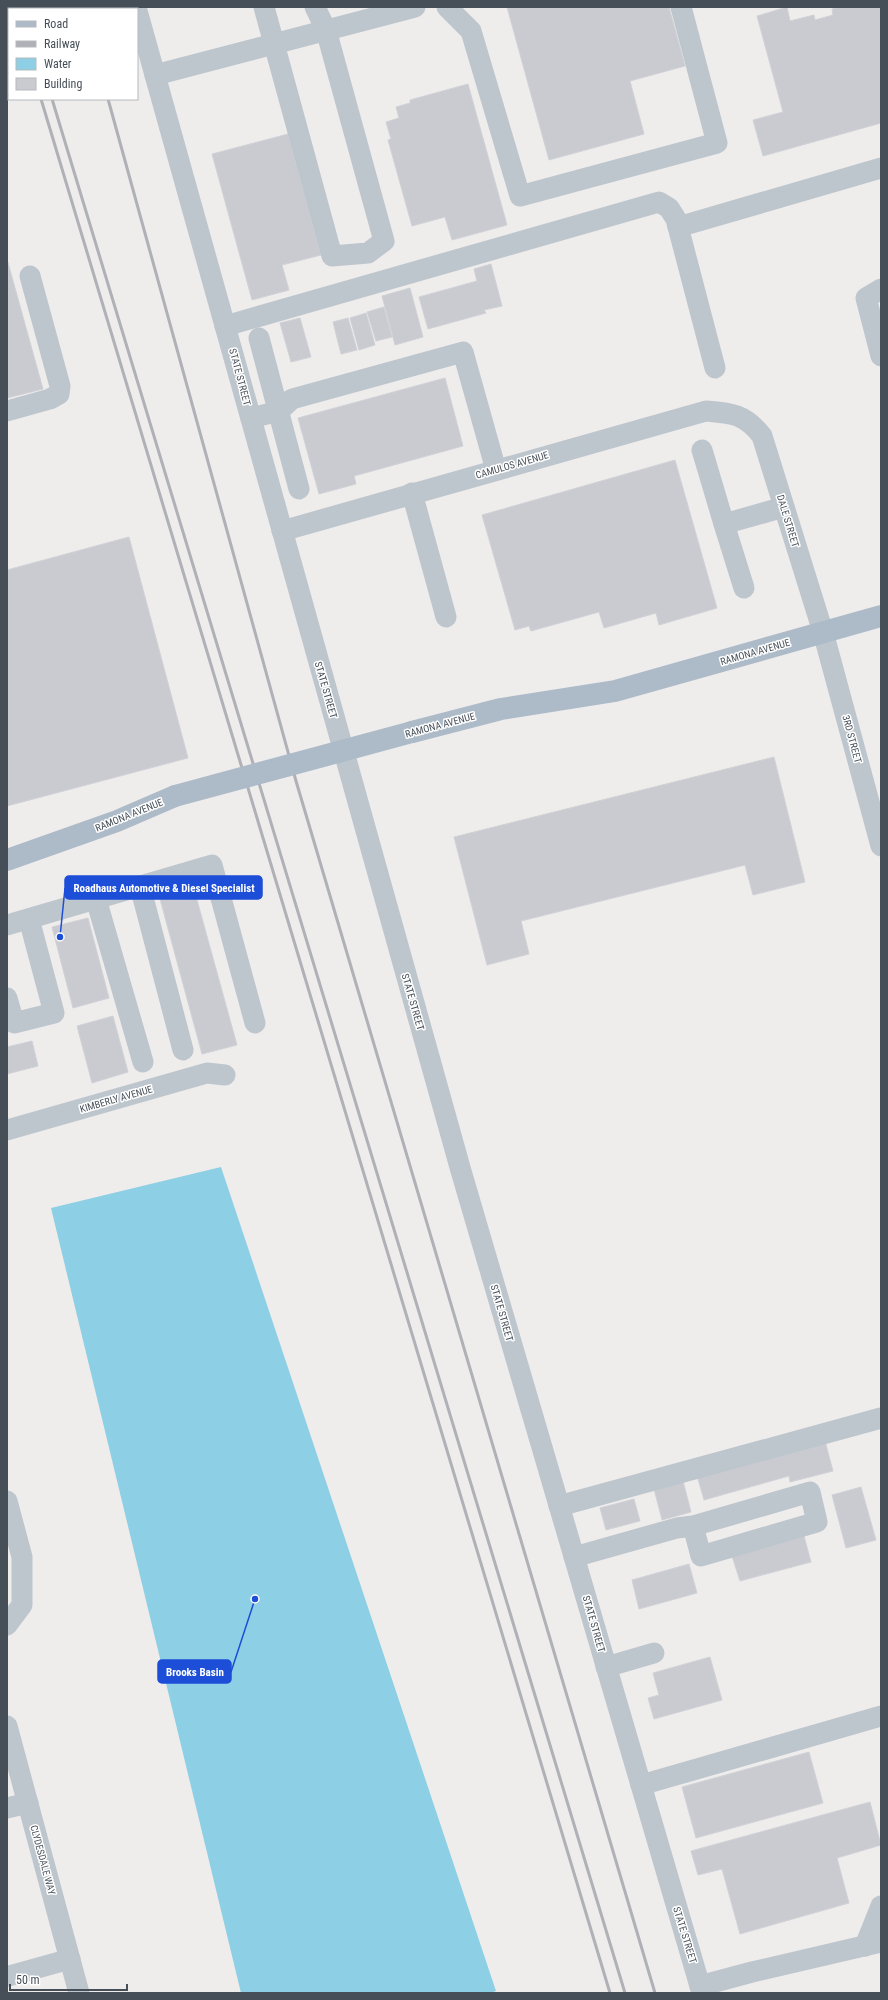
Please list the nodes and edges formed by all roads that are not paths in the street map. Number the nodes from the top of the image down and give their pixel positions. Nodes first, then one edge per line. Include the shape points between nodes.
1 (264, 7) edge
2 (316, 7) edge
3 (415, 7) edge
4 (447, 7) edge
5 (681, 7) edge
6 (138, 14) edge
7 (326, 30) junction
8 (274, 44) junction
9 (156, 75) junction
10 (881, 168) edge
11 (678, 227) junction
12 (30, 276) dead end
13 (881, 289) edge
14 (225, 326) junction
15 (260, 338) dead end
16 (881, 356) edge
17 (715, 368) dead end
18 (7, 411) edge
19 (279, 411) junction
20 (742, 417) joint
21 (251, 418) junction
22 (702, 450) dead end
23 (496, 470) junction
24 (299, 489) dead end
25 (412, 493) junction
26 (784, 507) junction
27 (724, 524) junction
28 (282, 531) junction
29 (744, 588) dead end
30 (881, 616) edge
31 (446, 617) dead end
32 (823, 632) junction
33 (881, 846) edge
34 (7, 860) edge
35 (140, 886) junction
36 (96, 899) junction
37 (28, 919) junction
38 (7, 925) edge
39 (7, 998) edge
40 (255, 1023) dead end
41 (183, 1050) dead end
42 (144, 1062) dead end
43 (225, 1074) dead end
44 (7, 1130) edge
45 (881, 1418) edge
46 (7, 1501) edge
47 (559, 1506) junction
48 (692, 1526) junction
49 (574, 1557) junction
50 (7, 1625) edge
51 (654, 1653) dead end
52 (606, 1667) junction
53 (881, 1716) edge
54 (7, 1726) edge
55 (641, 1786) junction
56 (28, 1803) junction
57 (7, 1808) edge
58 (881, 1906) edge
59 (873, 1944) edge
60 (70, 1959) junction
61 (9, 1976) dead end
62 (701, 1990) edge
63 (79, 1993) edge

1 - 8 street
2 - 7 street
3 - 7 street
4 - 5 street via 471,31 520,196 718,143
6 - 9 street, STATE STREET
7 - 8 street
7 - 8 street via 384,241 368,253 332,256
8 - 9 street
9 - 14 street, STATE STREET
10 - 11 street
11 - 14 street via 669,208 659,202
11 - 17 street
12 - 18 street via 60,386 59,394 50,400
13 - 16 street via 866,298
14 - 21 street, STATE STREET
15 - 19 street
19 - 21 street
19 - 23 street via 292,399 463,352
19 - 24 street
20 - 23 street, CAMULOS AVENUE via 726,412 706,411
20 - 26 street, DALE STREET via 762,436
21 - 28 street, STATE STREET
22 - 27 street
23 - 25 street, CAMULOS AVENUE
25 - 28 street, CAMULOS AVENUE
25 - 31 street
26 - 27 street
26 - 32 street, DALE STREET
27 - 29 street
28 - 47 street, STATE STREET via 460,1171
30 - 32 main road, RAMONA AVENUE
32 - 33 street, 3RD STREET
32 - 34 main road, RAMONA AVENUE, bridge via 615,691 501,709 175,796 117,821
35 - 36 street
35 - 40 street via 212,864
35 - 41 street
36 - 37 street
36 - 42 street
37 - 38 street
37 - 39 street via 54,1013 14,1023
43 - 44 street, KIMBERLY AVENUE via 207,1073
45 - 47 street
46 - 50 street via 22,1557 22,1605
47 - 49 street, STATE STREET
48 - 48 street via 810,1492 817,1522 701,1556
48 - 49 street
49 - 52 street, STATE STREET
51 - 52 street
52 - 55 street, STATE STREET
53 - 55 street
54 - 56 street, CLYDESDALE WAY
55 - 62 street, STATE STREET
56 - 57 street
56 - 60 street, CLYDESDALE WAY
58 - 59 street
59 - 62 street via 752,1972
60 - 61 street
60 - 63 street, CLYDESDALE WAY

